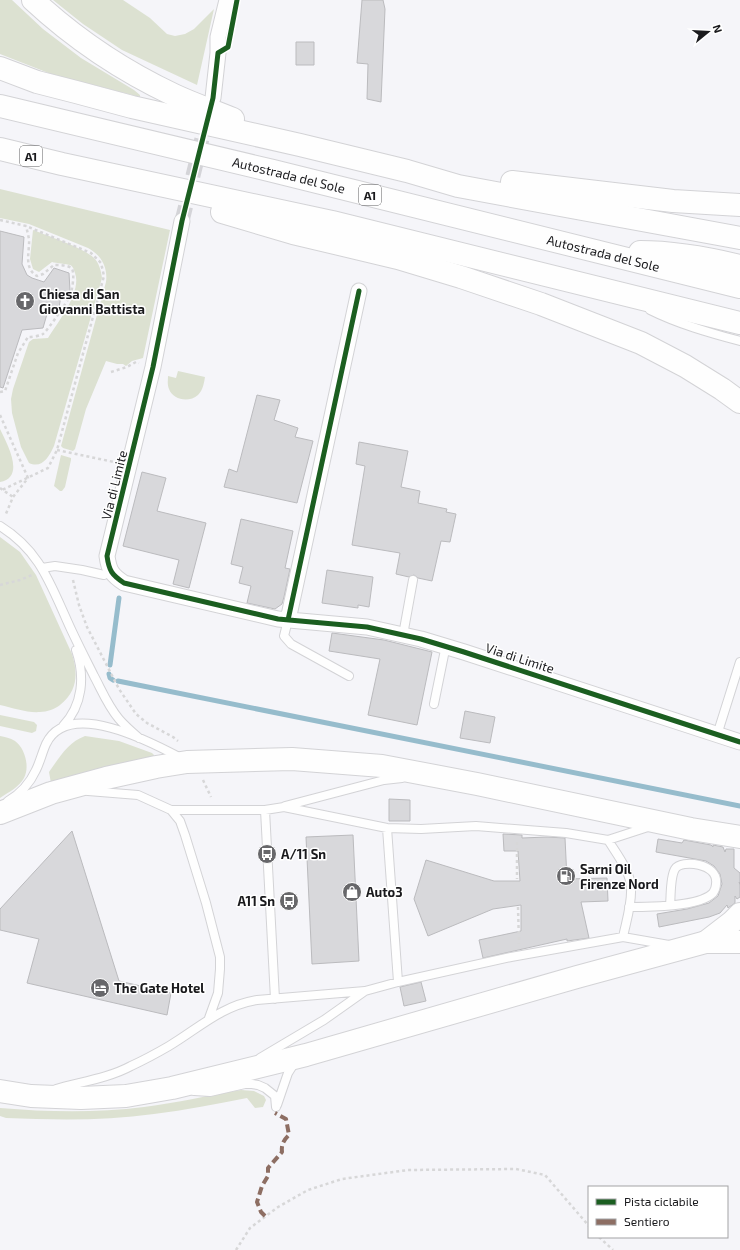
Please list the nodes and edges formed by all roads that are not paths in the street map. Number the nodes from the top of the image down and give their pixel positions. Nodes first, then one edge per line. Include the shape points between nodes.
1 (33, 0) edge
2 (227, 0) edge
3 (0, 68) edge
4 (213, 98) tunnel mouth
5 (0, 106) edge
6 (300, 145) junction
7 (0, 149) edge
8 (62, 164) junction
9 (407, 171) junction
10 (740, 206) edge
11 (182, 221) tunnel mouth
12 (740, 238) edge
13 (579, 247) junction
14 (740, 266) edge
15 (740, 287) edge
16 (608, 290) junction
17 (359, 291) dead end
18 (740, 323) edge
19 (740, 341) edge
20 (740, 402) edge
21 (0, 526) edge
22 (41, 567) junction
23 (111, 572) junction
24 (413, 580) dead end
25 (288, 620) junction
26 (70, 628) junction
27 (403, 635) junction
28 (446, 646) junction
29 (740, 662) edge
30 (349, 676) dead end
31 (434, 704) dead end
32 (63, 726) junction
33 (717, 735) junction
34 (139, 738) junction
35 (740, 742) edge
36 (187, 762) junction
37 (431, 776) junction
38 (65, 789) junction
39 (0, 806) edge
40 (284, 807) junction
41 (171, 810) junction
42 (265, 810) junction
43 (0, 812) edge
44 (661, 823) junction
45 (387, 828) junction
46 (691, 829) junction
47 (740, 837) edge
48 (608, 840) junction
49 (740, 849) edge
50 (670, 905) junction
51 (629, 907) junction
52 (740, 914) edge
53 (623, 938) junction
54 (706, 942) junction
55 (740, 942) edge
56 (684, 948) junction
57 (398, 982) junction
58 (365, 991) junction
59 (275, 999) junction
60 (209, 1018) junction
61 (306, 1054) junction
62 (236, 1073) junction
63 (172, 1088) junction
64 (0, 1091) edge
65 (31, 1096) junction
66 (0, 1098) edge

1 - 6 highway via 90,46 149,82 174,95
2 - 4 street via 218,36
3 - 6 highway via 37,82 140,109
5 - 13 highway, Autostrada del Sole / A1
6 - 9 highway
7 - 8 highway, A1
8 - 16 highway, A1 via 332,222
8 - 20 highway via 293,233 398,258 541,304 641,343 685,366
9 - 10 highway via 644,198
9 - 12 highway via 458,186
11 - 23 street, Via di Limite via 153,367 107,556
13 - 14 highway via 624,252 661,252 712,259
13 - 15 highway, Autostrada del Sole / A1
16 - 18 highway, A1
16 - 19 lane via 662,316
17 - 25 street
21 - 22 lane via 12,533 32,553
22 - 23 lane via 55,566 104,575
22 - 26 lane
23 - 25 street, Via di Limite via 124,583 278,620
24 - 27 lane
25 - 27 street, Via di Limite via 367,627
25 - 30 lane via 284,636 291,644
26 - 32 lane via 80,663 82,684 70,720
26 - 34 lane via 109,705 118,718
27 - 28 street, Via di Limite
28 - 31 lane
28 - 33 street, Via di Limite
29 - 33 lane
32 - 34 lane via 102,726
32 - 39 lane via 47,743 28,784
33 - 35 street, Via di Limite
34 - 36 lane
36 - 37 highway via 292,759 382,766
36 - 38 highway
37 - 40 lane via 384,780
37 - 44 highway
38 - 41 lane via 138,795
38 - 43 highway
40 - 42 lane
40 - 45 lane
41 - 42 lane
41 - 60 lane via 180,821 185,835 220,957 218,993
42 - 59 lane
44 - 46 highway
44 - 48 lane
45 - 48 lane via 476,826 566,833
45 - 57 lane
46 - 47 highway
46 - 49 highway
48 - 51 lane via 626,868 632,886
50 - 50 lane via 706,898 715,888 716,875 704,866 681,864 675,868 672,875
50 - 51 lane
51 - 53 lane
52 - 54 highway
53 - 56 lane
53 - 57 lane via 519,956
54 - 55 highway
54 - 56 highway
56 - 61 highway
57 - 58 lane
58 - 59 lane
58 - 62 lane via 324,1020
59 - 60 lane via 244,1002
60 - 65 lane via 169,1046 130,1067
61 - 62 highway
61 - 63 lane via 294,1063 288,1072 276,1107 275,1096 258,1085 245,1084 210,1092
62 - 63 highway
63 - 65 highway via 118,1096
64 - 65 highway
65 - 66 lane

